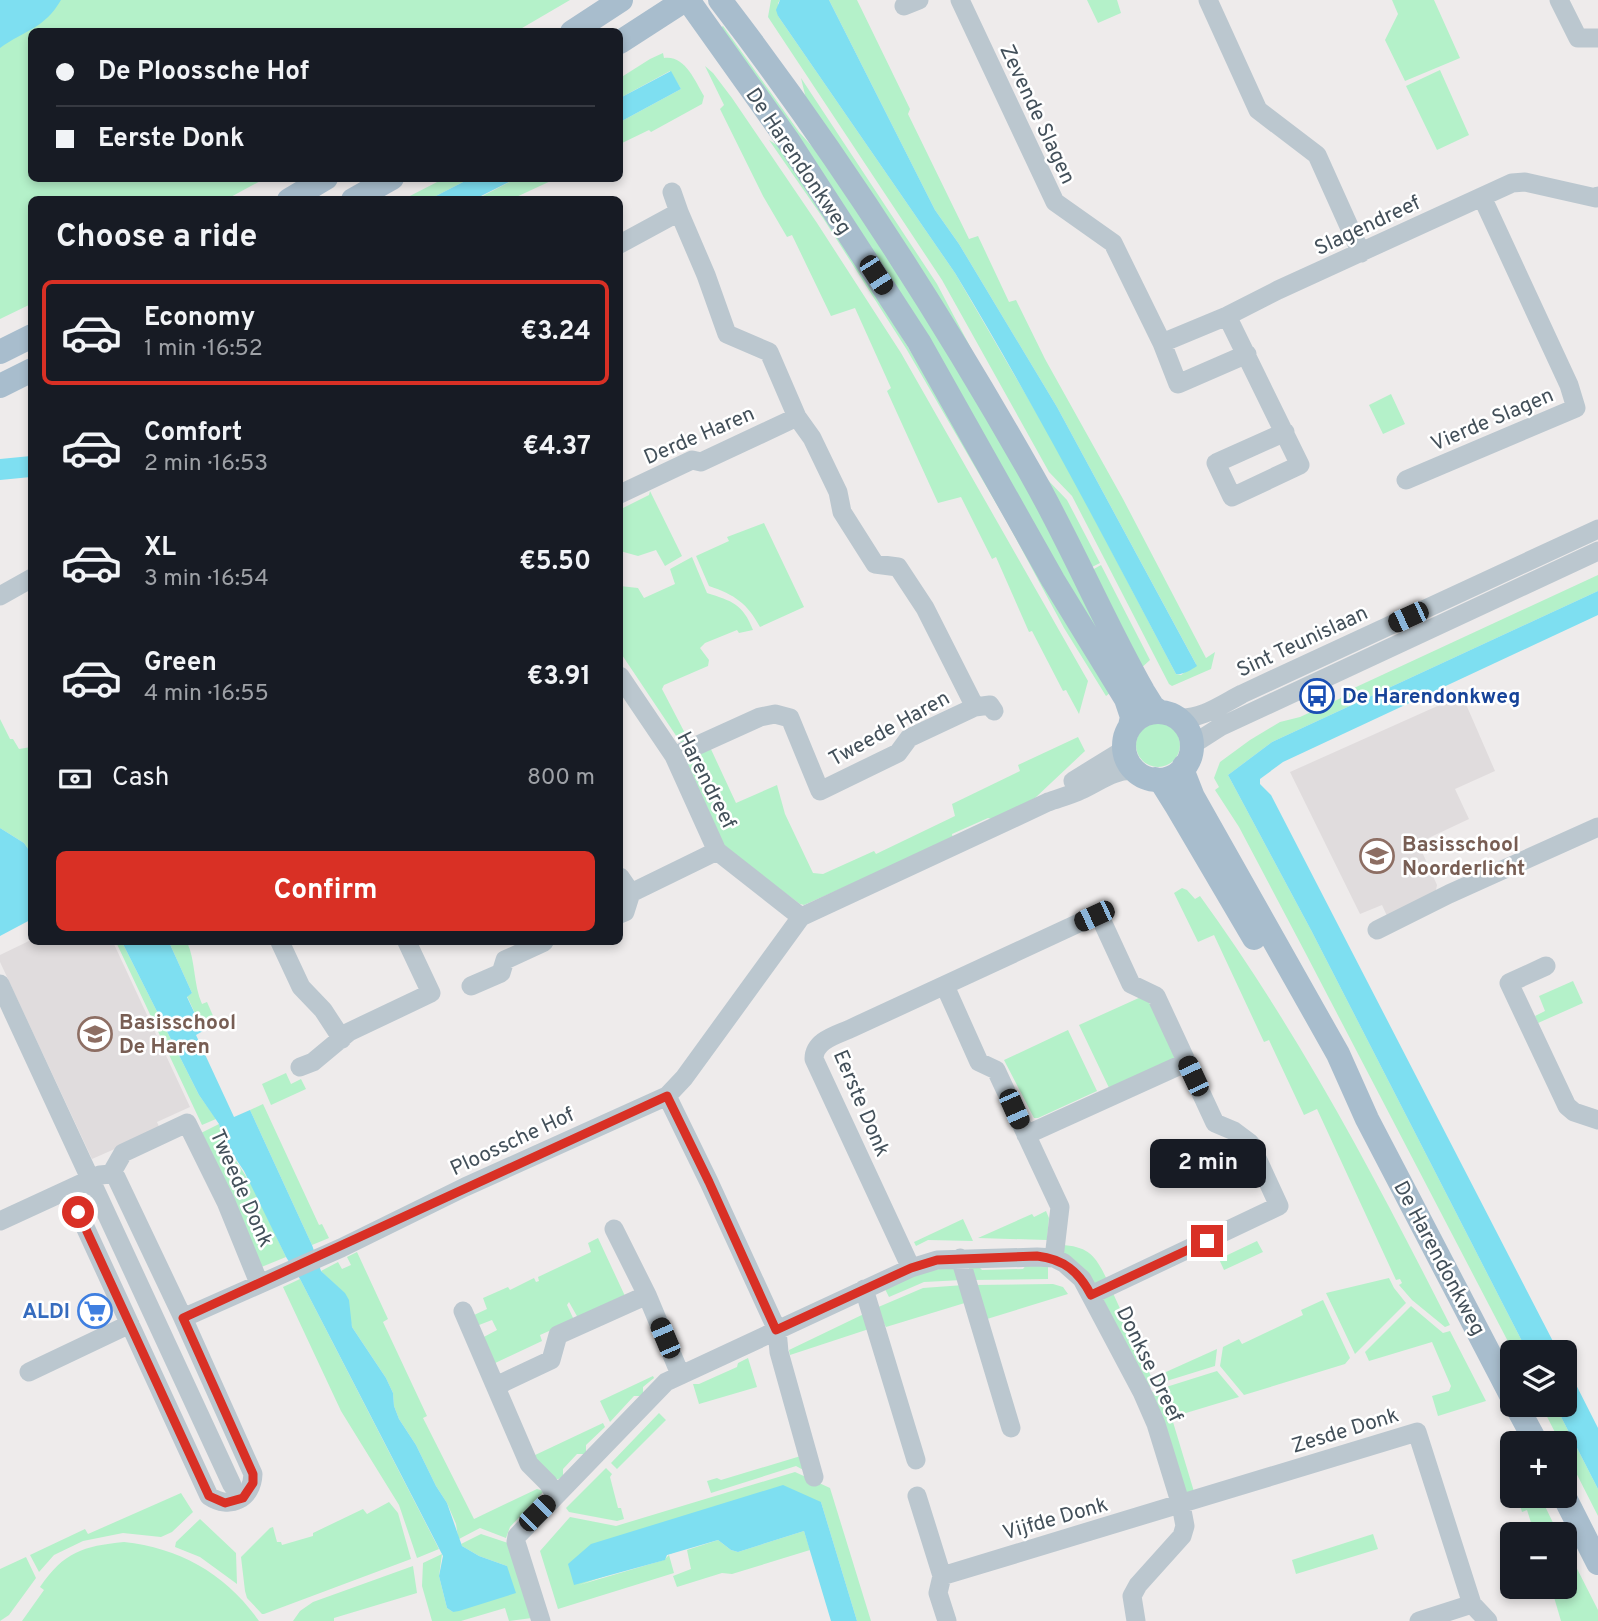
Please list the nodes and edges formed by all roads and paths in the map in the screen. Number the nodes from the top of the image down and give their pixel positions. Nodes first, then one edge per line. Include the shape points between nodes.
1 (621, 0) edge
2 (686, 0) edge
3 (720, 0) edge
4 (960, 0) edge
5 (1208, 0) edge
6 (1559, 0) edge
7 (578, 28) edge
8 (1598, 38) edge
9 (623, 40) edge
10 (319, 182) edge
11 (385, 182) edge
12 (672, 192) dead end
13 (296, 196) edge
14 (360, 196) edge
15 (1482, 197) junction
16 (1597, 199) edge
17 (679, 212) junction
18 (623, 242) edge
19 (1362, 253) junction
20 (1227, 316) junction
21 (28, 338) edge
22 (1162, 343) junction
23 (0, 352) edge
24 (1247, 354) junction
25 (28, 372) edge
26 (0, 386) edge
27 (797, 417) junction
28 (1285, 432) dead end
29 (1406, 480) dead end
30 (623, 493) edge
31 (1598, 529) edge
32 (1598, 551) edge
33 (28, 584) edge
34 (0, 596) edge
35 (623, 680) edge
36 (1169, 715) junction
37 (1127, 736) junction
38 (674, 756) junction
39 (1188, 758) junction
40 (1145, 775) junction
41 (1048, 802) junction
42 (1598, 827) edge
43 (717, 851) junction
44 (625, 885) edge
45 (623, 913) edge
46 (802, 917) junction
47 (1377, 930) dead end
48 (281, 945) edge
49 (408, 945) edge
50 (538, 945) edge
51 (1546, 967) dead end
52 (0, 984) edge
53 (471, 986) dead end
54 (945, 986) junction
55 (342, 1039) junction
56 (1187, 1062) junction
57 (300, 1067) dead end
58 (667, 1096) junction
59 (1367, 1119) junction
60 (1598, 1120) edge
61 (1026, 1135) junction
62 (111, 1174) junction
63 (90, 1179) junction
64 (68, 1190) junction
65 (0, 1221) edge
66 (614, 1228) dead end
67 (960, 1258) junction
68 (1054, 1258) junction
69 (911, 1268) junction
70 (259, 1283) junction
71 (864, 1289) junction
72 (647, 1295) junction
73 (1091, 1295) junction
74 (463, 1311) dead end
75 (183, 1318) junction
76 (130, 1324) junction
77 (776, 1330) junction
78 (29, 1372) dead end
79 (680, 1374) junction
80 (1500, 1374) edge
81 (496, 1386) junction
82 (1011, 1428) dead end
83 (917, 1459) dead end
84 (814, 1477) dead end
85 (232, 1485) dead end
86 (555, 1495) junction
87 (917, 1496) dead end
88 (1181, 1505) junction
89 (1570, 1508) edge
90 (1598, 1563) edge
91 (942, 1576) junction
92 (1472, 1604) junction
93 (541, 1621) edge
94 (947, 1621) edge
95 (1136, 1621) edge
96 (1419, 1621) edge
97 (1488, 1621) edge

1 - 7 main road
2 - 9 main road
2 - 37 main road, De Harendonkweg via 789,142 919,342 1126,699 1132,717
3 - 36 main road, De Harendonkweg via 839,164 945,330 1035,481 1143,691 1153,708
4 - 22 street, Zevende Slagen via 1055,202 1113,243
5 - 19 street via 1258,110 1317,156
6 - 8 street via 1578,38
10 - 13 main road
11 - 14 main road
12 - 17 street
15 - 16 street, Slagendreef via 1525,181
15 - 19 street, Slagendreef
15 - 29 street, Vierde Slagen via 1576,408
17 - 18 street
17 - 27 street via 727,334 769,352
19 - 20 street, Slagendreef
20 - 22 street, Slagendreef
20 - 24 street
21 - 23 main road
22 - 24 street, Zevende Slagen via 1178,384
24 - 28 street
25 - 26 main road
27 - 30 street, Derde Haren
27 - 38 street, Tweede Haren via 838,492 842,512 875,565 898,567 985,709 909,738 898,754 820,791 790,718 775,713
31 - 36 street, Sint Teunislaan via 1206,714 1190,719
32 - 39 street, Sint Teunislaan via 1220,727 1195,743
33 - 34 street
35 - 38 street, Harendreef
36 - 37 main road via 1143,715
36 - 39 main road via 1190,736
37 - 40 main road via 1127,760
37 - 41 street, Ploossche Hof via 1120,752
38 - 43 street, Harendreef
39 - 40 main road via 1171,776
39 - 59 main road, De Harendonkweg via 1184,774 1193,797 1338,1054
40 - 41 street, Ploossche Hof via 1128,770 1111,774
40 - 59 main road, De Harendonkweg via 1161,783 1177,807
41 - 46 street, Ploossche Hof
42 - 47 street
43 - 44 street
43 - 46 street, Harendreef
44 - 45 street
46 - 58 street, Ploossche Hof
48 - 55 street via 301,987
49 - 55 street via 430,992
50 - 53 street via 505,960 501,973
51 - 60 street via 1509,983 1567,1106
52 - 63 street
54 - 56 street, Eerste Donk via 1094,916 1101,919 1131,984 1156,996
54 - 61 street via 979,1062 996,1070
54 - 69 street, Eerste Donk via 841,1033 814,1051
55 - 57 street
56 - 61 street
56 - 73 street, Eerste Donk via 1215,1123 1250,1143 1279,1206
58 - 70 street, Ploossche Hof
58 - 77 street
59 - 80 main road, De Harendonkweg
61 - 68 street via 1060,1207
62 - 63 street
62 - 70 street, Tweede Donk via 122,1153 187,1123
62 - 75 street via 121,1182
63 - 64 street
63 - 85 street
64 - 65 street
64 - 76 street
66 - 72 street
67 - 68 street
67 - 69 street
67 - 82 street
68 - 73 street, Donkse Dreef via 1083,1279
69 - 71 street
70 - 75 street, Ploossche Hof
71 - 77 street
71 - 83 street
72 - 79 street
72 - 81 street via 558,1335 551,1360
73 - 88 street, Donkse Dreef via 1156,1424
74 - 81 street
75 - 76 street via 253,1474 249,1492 234,1502 209,1496
76 - 78 street
77 - 79 street
77 - 84 street
79 - 86 street via 666,1382
81 - 86 street via 529,1464
86 - 93 street via 516,1542
87 - 91 street
88 - 91 street, Vijfde Donk
88 - 92 street, Zesde Donk via 1417,1432
88 - 95 street, Donkse Dreef via 1182,1536 1132,1596
89 - 90 main road
91 - 94 street via 938,1593
92 - 96 street
92 - 97 street

